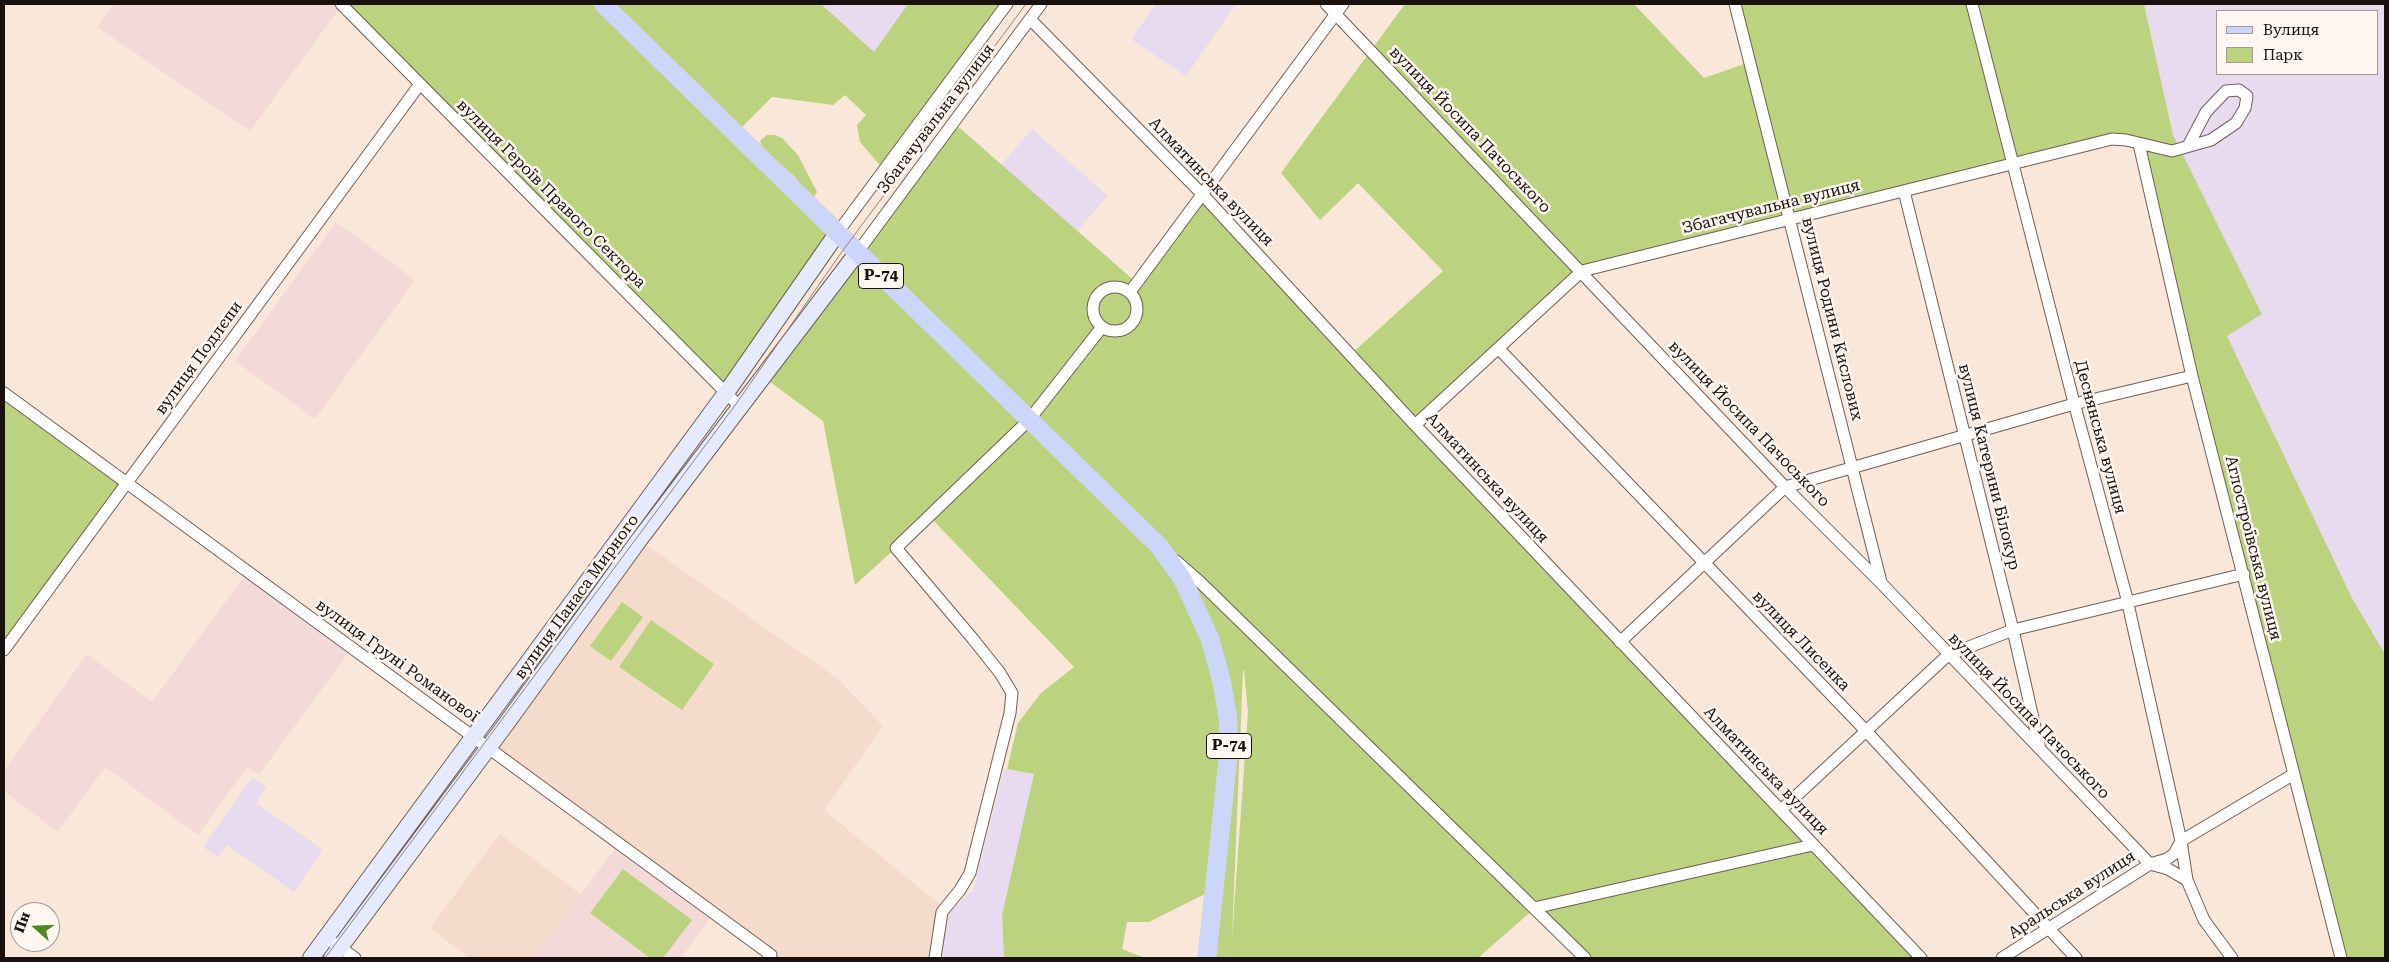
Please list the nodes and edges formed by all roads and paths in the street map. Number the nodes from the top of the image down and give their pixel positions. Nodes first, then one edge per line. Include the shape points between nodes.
1 (341, 4) edge
2 (603, 4) edge
3 (1007, 4) edge
4 (1041, 4) edge
5 (1326, 4) edge
6 (1343, 4) edge
7 (1735, 4) edge
8 (1972, 4) edge
9 (1336, 14) junction
10 (1030, 19) junction
11 (420, 84) junction
12 (2139, 144) junction
13 (2188, 146) junction
14 (2013, 164) junction
15 (1904, 191) junction
16 (1202, 194) junction
17 (1790, 219) junction
18 (838, 232) junction
19 (857, 253) junction
20 (1582, 270) junction
21 (1130, 292) junction
22 (1102, 327) junction
23 (1499, 349) junction
24 (2192, 376) junction
25 (4, 393) edge
26 (726, 393) junction
27 (2074, 404) junction
28 (738, 406) junction
29 (1029, 420) junction
30 (1415, 425) junction
31 (1965, 434) junction
32 (1853, 466) junction
33 (127, 483) junction
34 (1785, 487) junction
35 (1160, 547) junction
36 (1703, 561) junction
37 (2244, 574) junction
38 (1882, 584) junction
39 (2127, 602) junction
40 (2013, 630) junction
41 (1620, 642) junction
42 (4, 650) edge
43 (1948, 655) junction
44 (1866, 731) junction
45 (474, 738) junction
46 (488, 748) junction
47 (2040, 751) junction
48 (2294, 774) junction
49 (1781, 810) junction
50 (2181, 841) junction
51 (1813, 845) junction
52 (2150, 864) junction
53 (2187, 880) junction
54 (1534, 908) junction
55 (2048, 929) junction
56 (326, 938) junction
57 (336, 953) edge
58 (769, 957) edge
59 (311, 958) edge
60 (355, 958) edge
61 (935, 958) edge
62 (1207, 958) edge
63 (1585, 958) edge
64 (1921, 958) edge
65 (2002, 958) edge
66 (2076, 958) edge
67 (2232, 958) edge
68 (2341, 958) edge

1 - 11 street, вулиця Героїв Правого Сектора
2 - 18 main road, Р-74
3 - 18 street, Збагачувальна вулиця
4 - 10 street, Збагачувальна вулиця
5 - 9 street, вулиця Йосипа Пачоського
6 - 9 street
7 - 17 street, вулиця Родини Кислових
8 - 14 street, Деснянська вулиця
9 - 16 street
9 - 20 street, вулиця Йосипа Пачоського
10 - 16 street, Алматинська вулиця
10 - 19 street, Збагачувальна вулиця
11 - 26 street, вулиця Героїв Правого Сектора
11 - 33 street, вулиця Подлєпи
12 - 13 street, Збагачувальна вулиця via 2172,151
12 - 14 street, Збагачувальна вулиця via 2112,139
12 - 24 street, Аглостроївська вулиця
13 - 13 street, Збагачувальна вулиця via 2211,140 2236,123 2247,96 2239,90 2226,91 2206,112
14 - 15 street, Збагачувальна вулиця
14 - 27 street, Деснянська вулиця
15 - 17 street, Збагачувальна вулиця
15 - 31 street, вулиця Катерини Білокур
16 - 21 street
16 - 30 street, Алматинська вулиця
17 - 20 street, Збагачувальна вулиця
17 - 32 street, вулиця Родини Кислових
18 - 19 main road, Р-74
18 - 26 main road, вулиця Панаса Мирного
19 - 28 main road, вулиця Панаса Мирного
19 - 29 main road, Р-74
20 - 23 street, Збагачувальна вулиця
20 - 34 street, вулиця Йосипа Пачоського
21 - 22 street via 1137,311 1132,324 1116,332
21 - 22 street via 1114,287 1098,295 1093,310 1096,322
22 - 29 street
23 - 30 street, Збагачувальна вулиця
23 - 36 street, вулиця Лисенка
24 - 27 street
24 - 37 street, Аглостроївська вулиця
25 - 33 street, вулиця Груні Романової
26 - 28 street, вулиця Героїв Правого Сектора
26 - 45 main road, вулиця Панаса Мирного
27 - 31 street
27 - 39 street, Деснянська вулиця
28 - 46 main road, вулиця Панаса Мирного
29 - 35 main road, Р-74
29 - 61 street via 896,548 973,639 1012,693 1010,713 970,873 942,912
30 - 41 street, Алматинська вулиця
31 - 32 street
31 - 40 street, вулиця Катерини Білокур
32 - 34 street
32 - 38 street, вулиця Родини Кислових
33 - 42 street, вулиця Подлєпи
33 - 45 street, вулиця Груні Романової
34 - 36 street
34 - 38 street, вулиця Йосипа Пачоського
35 - 54 street via 1200,582
35 - 62 main road, Р-74 via 1183,580 1210,639 1228,718 1229,748
36 - 41 street
36 - 44 street, вулиця Лисенка
37 - 39 street
37 - 48 street, Аглостроївська вулиця
38 - 43 street, вулиця Йосипа Пачоського
39 - 40 street
39 - 50 street, Деснянська вулиця
40 - 43 street
40 - 47 street, вулиця Катерини Білокур
41 - 49 street, Алматинська вулиця
43 - 44 street
43 - 47 street, вулиця Йосипа Пачоського
44 - 49 street
44 - 55 street, вулиця Лисенка
45 - 46 street, вулиця Груні Романової
45 - 56 main road, вулиця Панаса Мирного
46 - 57 main road, вулиця Панаса Мирного
46 - 58 street, вулиця Груні Романової
47 - 52 street, вулиця Йосипа Пачоського
48 - 50 street
48 - 68 street, Аглостроївська вулиця
49 - 51 street, Алматинська вулиця
50 - 52 street via 2174,854
50 - 53 street, Деснянська вулиця
51 - 54 street
51 - 64 street, Алматинська вулиця
52 - 53 street, Аральська вулиця via 2168,869
52 - 55 street, Аральська вулиця
53 - 67 street via 2204,920
54 - 63 street
55 - 65 street, Аральська вулиця
55 - 66 street, вулиця Лисенка
56 - 57 street
56 - 59 main road, вулиця Панаса Мирного
57 - 60 street

